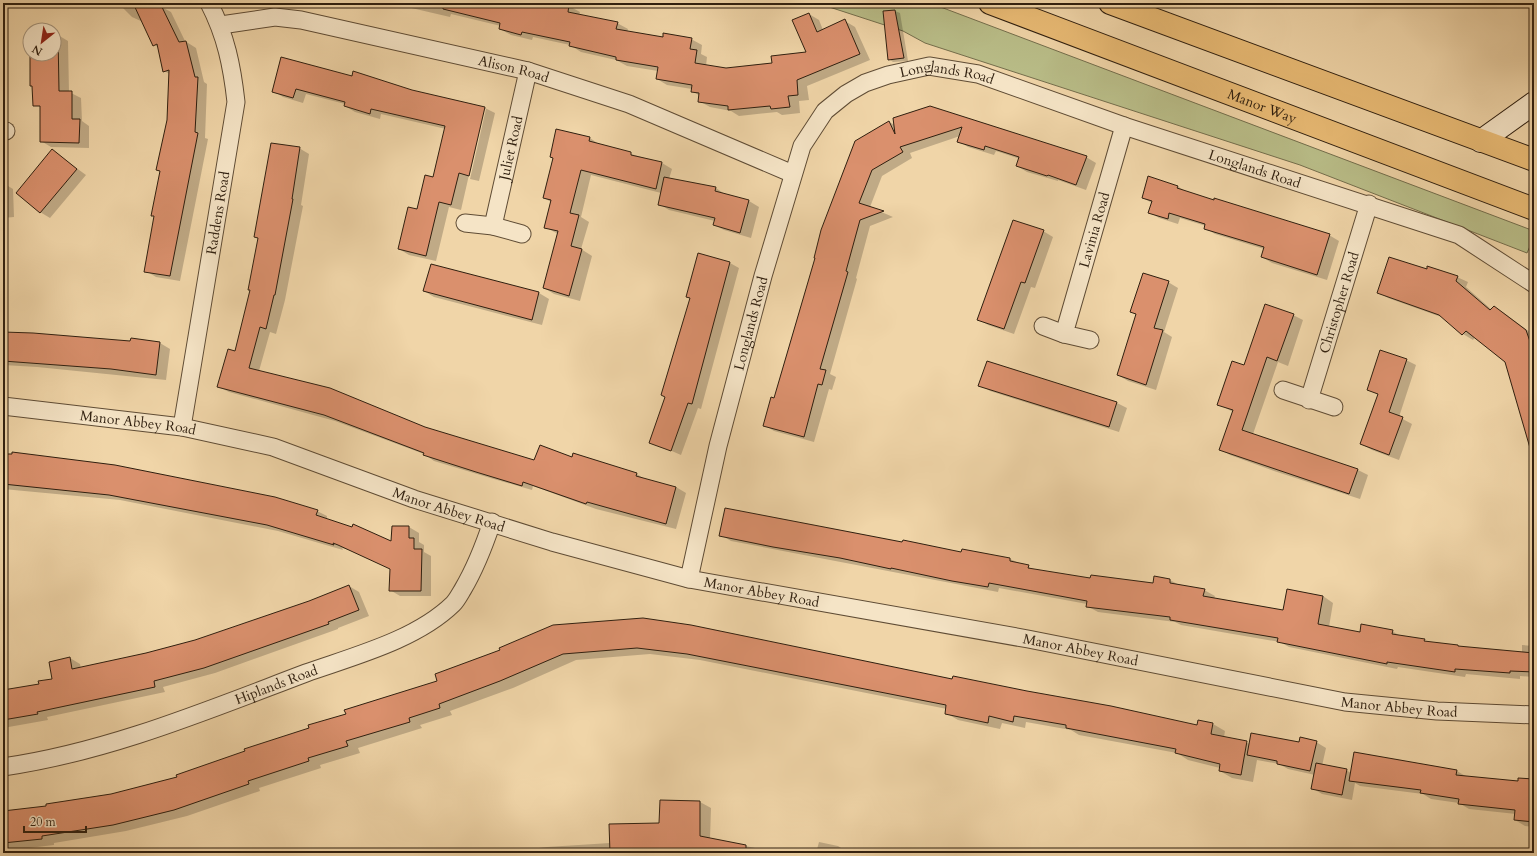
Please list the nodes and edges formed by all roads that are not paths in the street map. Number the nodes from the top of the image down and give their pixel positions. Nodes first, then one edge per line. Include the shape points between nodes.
1 (209, 3) edge
2 (990, 3) edge
3 (1110, 3) edge
4 (221, 26) junction
5 (528, 71) junction
6 (1534, 103) edge
7 (1124, 126) junction
8 (1481, 141) junction
9 (1534, 160) edge
10 (793, 174) junction
11 (1369, 204) junction
12 (1534, 209) edge
13 (465, 223) dead end
14 (492, 226) junction
15 (522, 234) dead end
16 (1531, 282) edge
17 (1042, 326) dead end
18 (1064, 334) junction
19 (1090, 340) dead end
20 (1283, 390) dead end
21 (1309, 400) junction
22 (3, 406) edge
23 (1334, 407) dead end
24 (182, 427) junction
25 (492, 522) junction
26 (689, 579) junction
27 (1534, 715) edge
28 (3, 766) edge

1 - 4 street, Raddens Road
2 - 12 highway, Manor Way
3 - 8 highway
4 - 5 street, Alison Road via 275,17 301,20
4 - 24 street, Raddens Road via 233,74 236,102
5 - 10 street, Alison Road via 629,104
5 - 14 street, Juliet Road
6 - 8 street
7 - 10 street, Longlands Road via 978,74 929,66 888,75 865,83 846,94 825,111 802,146
7 - 11 street, Longlands Road
7 - 18 street, Lavinia Road
8 - 9 highway
10 - 26 street, Longlands Road via 718,446
11 - 16 street, Longlands Road via 1459,235
11 - 21 street, Christopher Road
13 - 14 street
14 - 15 street
17 - 18 street
18 - 19 street
20 - 21 street
21 - 23 street
22 - 24 street, Manor Abbey Road
24 - 25 street, Manor Abbey Road via 273,447 414,499
25 - 26 street, Manor Abbey Road via 552,542
25 - 28 street, Hiplands Road via 476,567 454,603 438,616 398,639 168,725 45,759
26 - 27 street, Manor Abbey Road via 1028,639 1345,702 1437,711

